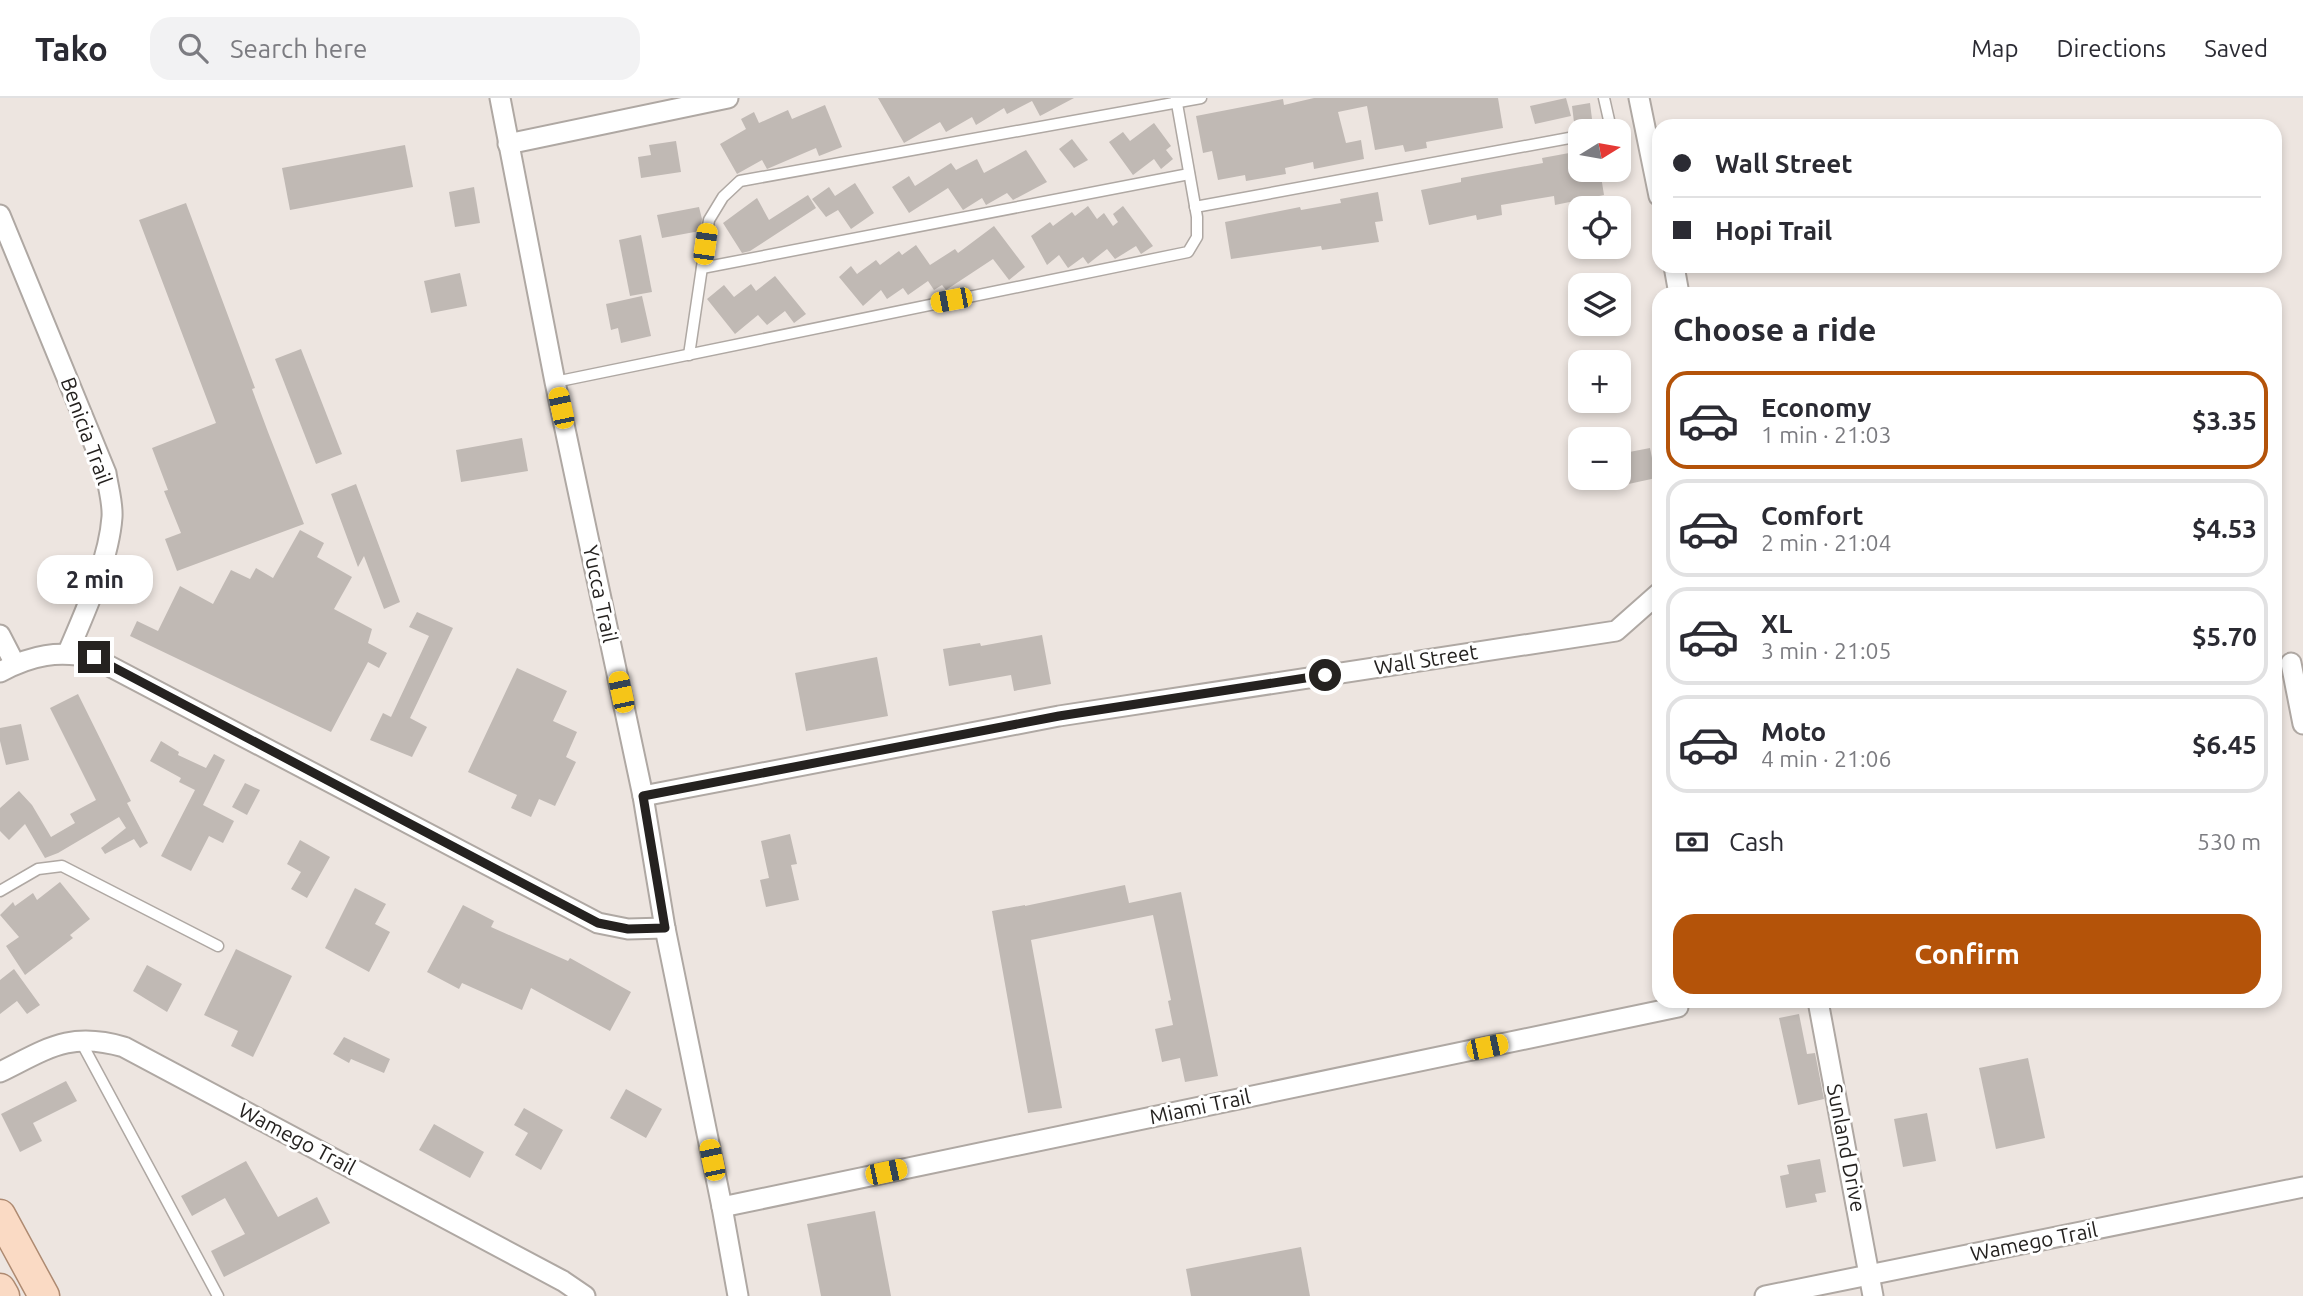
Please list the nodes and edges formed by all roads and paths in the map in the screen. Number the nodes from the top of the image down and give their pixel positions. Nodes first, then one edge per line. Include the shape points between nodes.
1 (500, 98) edge
2 (728, 98) edge
3 (1201, 98) edge
4 (1604, 98) edge
5 (1639, 98) edge
6 (1176, 101) edge
7 (1609, 119) edge
8 (1568, 138) edge
9 (508, 144) junction
10 (1652, 162) edge
11 (1189, 174) junction
12 (1195, 207) junction
13 (0, 215) edge
14 (702, 268) junction
15 (689, 355) junction
16 (555, 382) junction
17 (1652, 599) edge
18 (0, 635) edge
19 (68, 652) junction
20 (2291, 663) dead end
21 (8, 668) edge
22 (2303, 724) edge
23 (643, 796) junction
24 (0, 891) edge
25 (665, 928) junction
26 (218, 946) dead end
27 (1673, 1008) edge
28 (1819, 1008) edge
29 (80, 1040) junction
30 (0, 1072) edge
31 (2303, 1187) edge
32 (722, 1207) junction
33 (0, 1215) edge
34 (1870, 1275) junction
35 (0, 1289) edge
36 (4, 1296) edge
37 (44, 1296) edge
38 (218, 1296) edge
39 (585, 1296) edge
40 (738, 1296) edge
41 (1765, 1296) edge
42 (1873, 1296) edge

1 - 9 street, Yucca Trail
2 - 9 street
3 - 6 lane
4 - 7 lane
5 - 10 street
6 - 11 lane
6 - 14 lane via 740,181 709,220
8 - 12 lane
9 - 16 street, Yucca Trail
11 - 12 lane
11 - 14 lane
12 - 15 lane via 1198,237 1188,252
13 - 19 street, Benicia Trail via 106,473 113,514 91,598
14 - 15 lane
15 - 16 lane
16 - 23 street, Yucca Trail
17 - 23 street, Wall Street via 1616,631 1059,716
18 - 21 street
19 - 21 street
19 - 25 street via 94,657 598,923 628,929
20 - 22 street
23 - 25 street, Yucca Trail
24 - 26 lane via 38,869 62,866
25 - 32 street, Yucca Trail
27 - 32 street, Miami Trail
28 - 34 street, Sunland Drive
29 - 30 street, Wamego Trail via 58,1044
29 - 38 lane
29 - 39 street, Wamego Trail via 124,1047
31 - 34 street, Wamego Trail
32 - 40 street, Yucca Trail
33 - 37 main road
34 - 41 street, Wamego Trail
34 - 42 street, Sunland Drive
35 - 36 main road

